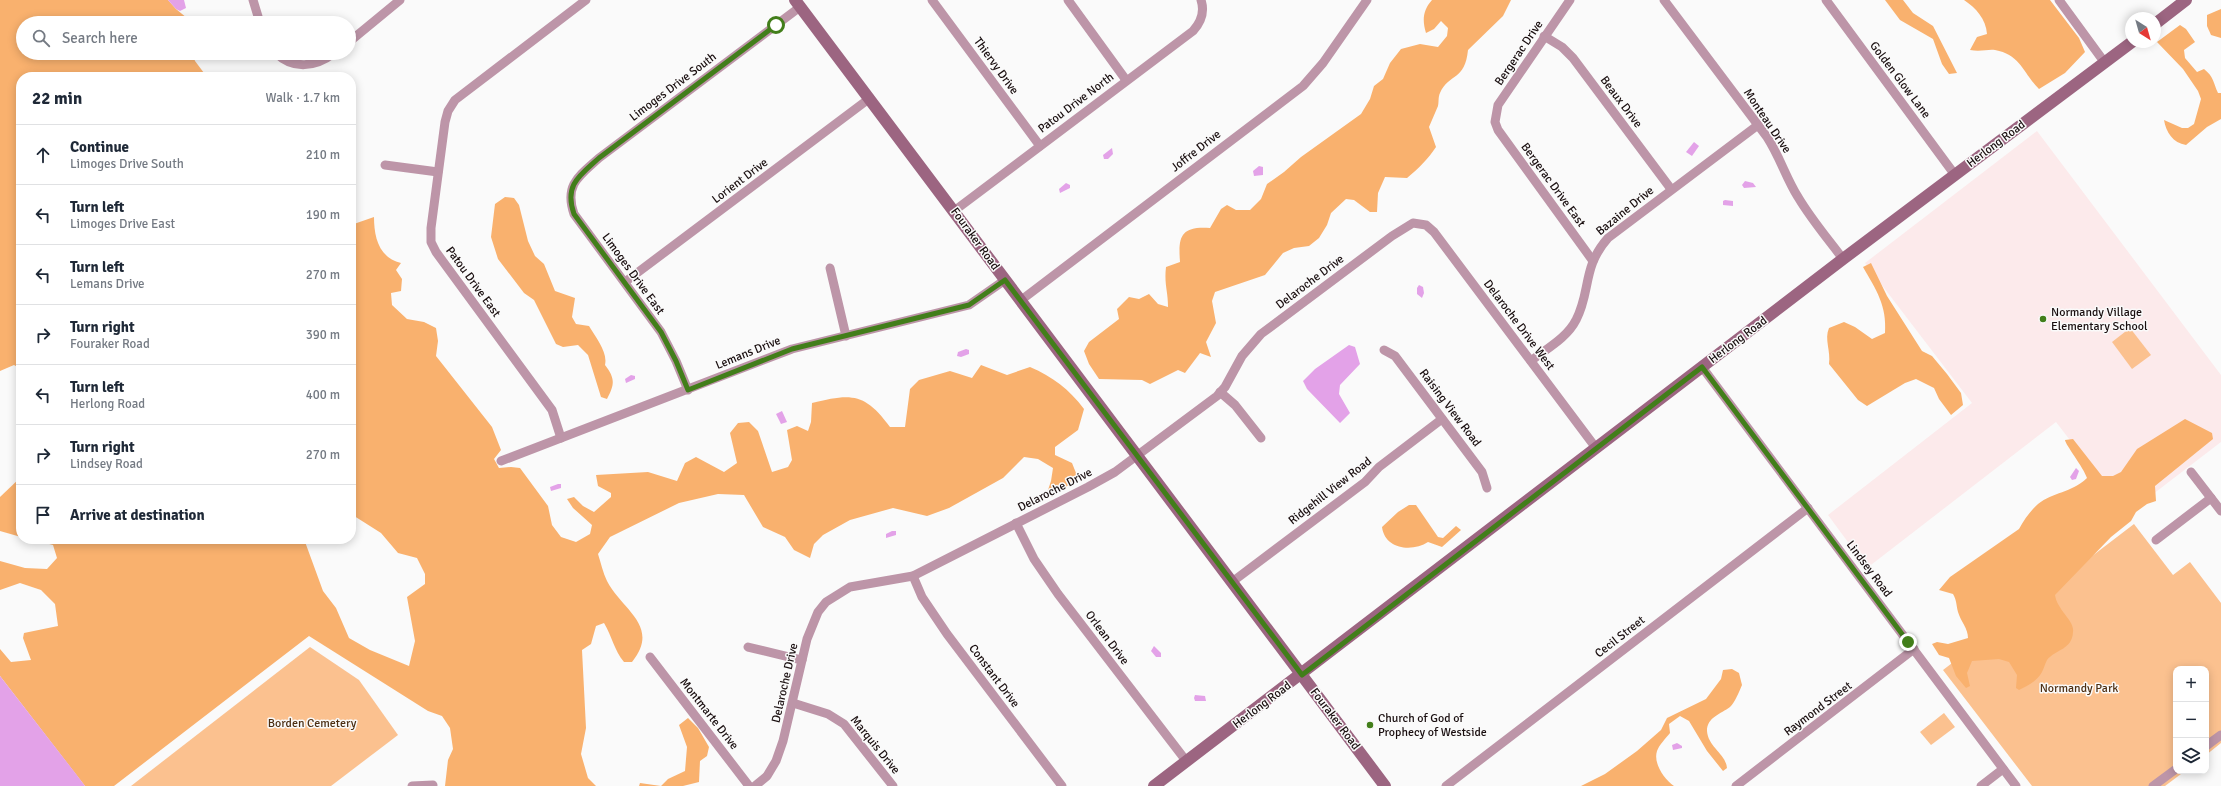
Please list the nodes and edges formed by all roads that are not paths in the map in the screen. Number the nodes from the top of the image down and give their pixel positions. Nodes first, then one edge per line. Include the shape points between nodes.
1 (253, 0) edge
2 (400, 0) edge
3 (586, 0) edge
4 (932, 0) edge
5 (1068, 0) edge
6 (1366, 0) edge
7 (1570, 0) edge
8 (1664, 0) edge
9 (1826, 0) edge
10 (2059, 0) edge
11 (2186, 0) edge
12 (798, 3) edge
13 (1202, 5) edge
14 (258, 16) edge
15 (2161, 19) edge
16 (356, 36) edge
17 (1544, 36) junction
18 (2125, 47) edge
19 (284, 60) edge
20 (322, 60) edge
21 (2105, 63) junction
22 (1126, 80) junction
23 (870, 98) junction
24 (1495, 122) joint
25 (1758, 125) junction
26 (1040, 146) junction
27 (385, 165) dead end
28 (438, 172) junction
29 (1955, 175) junction
30 (1672, 189) junction
31 (571, 195) joint
32 (954, 211) junction
33 (1418, 223) joint
34 (1844, 259) junction
35 (1593, 261) junction
36 (830, 268) dead end
37 (1005, 280) junction
38 (625, 282) junction
39 (1020, 301) junction
40 (846, 336) junction
41 (1384, 350) dead end
42 (1531, 360) junction
43 (1702, 367) junction
44 (688, 390) junction
45 (1220, 392) junction
46 (1442, 419) junction
47 (561, 438) junction
48 (1261, 438) dead end
49 (1596, 448) junction
50 (1137, 455) junction
51 (501, 461) dead end
52 (2191, 472) dead end
53 (1487, 488) dead end
54 (2211, 498) junction
55 (1808, 508) junction
56 (2221, 511) edge
57 (1016, 524) junction
58 (2156, 540) dead end
59 (913, 576) junction
60 (1232, 582) junction
61 (748, 647) dead end
62 (1914, 650) junction
63 (650, 657) dead end
64 (802, 660) junction
65 (1302, 675) junction
66 (793, 703) junction
67 (2221, 735) edge
68 (2209, 744) edge
69 (1187, 762) junction
70 (2003, 769) junction
71 (2173, 771) edge
72 (433, 785) dead end
73 (412, 786) edge
74 (749, 786) edge
75 (755, 786) edge
76 (893, 786) edge
77 (1062, 786) edge
78 (1154, 786) edge
79 (1385, 786) edge
80 (1446, 786) edge
81 (1736, 786) edge
82 (1981, 786) edge
83 (2016, 786) edge
84 (2153, 786) edge

1 - 14 street
2 - 16 street
3 - 28 street, Patou Drive East via 455,100 448,111
4 - 26 street, Thiervy Drive
5 - 22 street
6 - 39 street, Joffre Drive via 1326,60 1303,86
7 - 17 street, Bergerac Drive
8 - 25 street, Monteau Drive
9 - 29 street, Golden Glow Lane
10 - 21 street
11 - 15 street
12 - 23 street, Fouraker Road
12 - 31 street, Limoges Drive South via 599,158 577,178
13 - 22 street, Patou Drive North via 1200,23 1193,32
17 - 24 street, Bergerac Drive via 1498,105
17 - 30 street, Beaux Drive via 1573,58
18 - 21 street, Herlong Road
19 - 20 street via 296,65
21 - 29 street, Herlong Road
22 - 26 street, Patou Drive North
23 - 32 street, Fouraker Road
23 - 38 street, Lorient Drive
24 - 35 street, Bergerac Drive East via 1498,130
25 - 30 street, Bazaine Drive
25 - 34 street, Monteau Drive via 1780,156 1798,198
26 - 32 street, Patou Drive North
27 - 28 street
28 - 47 street, Patou Drive East via 430,228 431,242 552,410
29 - 34 street, Herlong Road
30 - 35 street, Bazaine Drive via 1613,233
31 - 38 street, Limoges Drive East via 574,214
32 - 37 street, Fouraker Road
33 - 42 street, Delaroche Drive West via 1426,225 1434,232
33 - 45 street, Delaroche Drive via 1392,236 1261,334 1242,356
34 - 43 street, Herlong Road
35 - 42 street, Bazaine Drive via 1576,321 1567,333
36 - 40 street
37 - 39 street, Fouraker Road
37 - 40 street, Lemans Drive via 969,305
38 - 44 street, Limoges Drive East via 661,332
39 - 50 street, Fouraker Road
40 - 44 street, Lemans Drive via 792,349
41 - 46 street, Raising View Road via 1395,356
42 - 49 street, Delaroche Drive West
43 - 49 street, Herlong Road
43 - 55 street, Lindsey Road
44 - 47 street, Lemans Drive
45 - 48 street via 1235,405
45 - 50 street, Delaroche Drive
46 - 53 street, Raising View Road via 1482,472
46 - 60 street, Ridgehill View Road via 1379,467 1365,482
47 - 51 street, Lemans Drive
49 - 65 street, Herlong Road
50 - 57 street, Delaroche Drive via 1115,472
50 - 60 street, Fouraker Road
52 - 54 street
54 - 56 street
54 - 58 street
55 - 62 street, Lindsey Road
55 - 80 street, Cecil Street
57 - 59 street, Delaroche Drive
57 - 69 street, Orlean Drive via 1042,571
59 - 64 street, Delaroche Drive via 850,587 833,596 818,612
59 - 77 street, Constant Drive via 922,597 947,634
60 - 65 street, Fouraker Road
61 - 64 street
62 - 70 street, Lindsey Road
62 - 81 street, Raymond Street
63 - 74 street, Montmarte Drive
64 - 66 street, Delaroche Drive
65 - 69 street, Herlong Road
65 - 79 street, Fouraker Road
66 - 75 street, Delaroche Drive via 776,760 767,776
66 - 76 street, Marquis Drive via 828,714 844,724
67 - 68 street
69 - 78 street, Herlong Road
70 - 82 street
70 - 83 street, Lindsey Road
71 - 84 street
72 - 73 street

